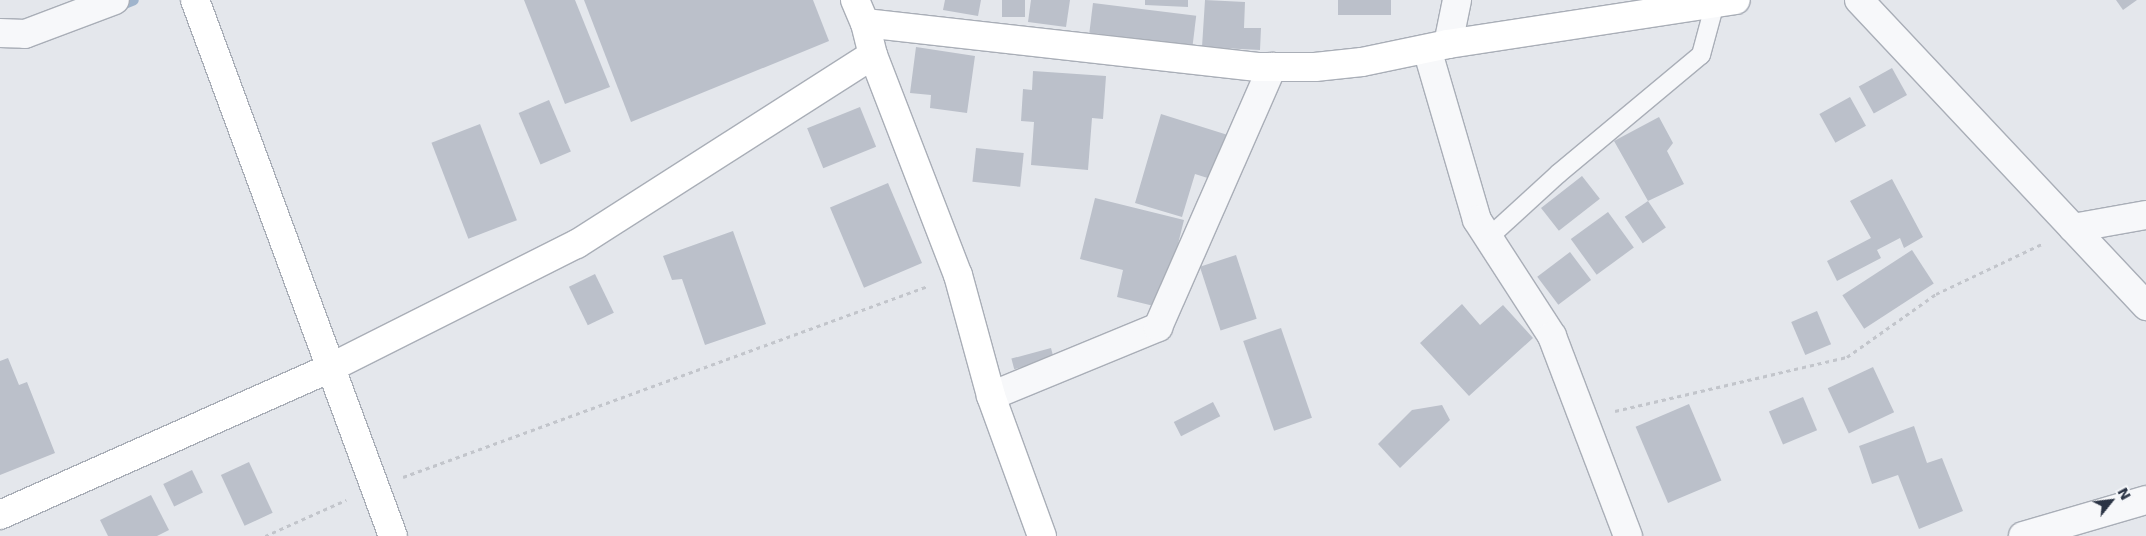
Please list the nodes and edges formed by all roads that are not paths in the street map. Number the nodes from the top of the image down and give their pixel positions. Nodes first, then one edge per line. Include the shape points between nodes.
1 (115, 0) edge
2 (195, 0) edge
3 (1457, 0) edge
4 (1859, 0) edge
5 (1725, 2) edge
6 (863, 8) edge
7 (0, 33) edge
8 (1437, 46) junction
9 (873, 55) junction
10 (1272, 67) junction
11 (2146, 215) edge
12 (2074, 228) junction
13 (1488, 238) junction
14 (2146, 306) edge
15 (332, 367) junction
16 (991, 396) junction
17 (2146, 500) edge
18 (0, 514) edge
19 (393, 536) edge
20 (1042, 536) edge
21 (1628, 536) edge
22 (2022, 536) edge

1 - 7 street via 25,34
2 - 15 street
3 - 8 street
4 - 12 street
5 - 8 street
5 - 13 lane via 1701,55 1558,174
6 - 9 street
6 - 10 street
8 - 10 street via 1362,62
8 - 13 street via 1477,220
9 - 15 street via 577,244
9 - 16 street via 958,275
10 - 16 street via 1158,327
11 - 12 street
12 - 14 street
13 - 21 street via 1552,336
15 - 18 street
15 - 19 street
16 - 20 street
17 - 22 street

